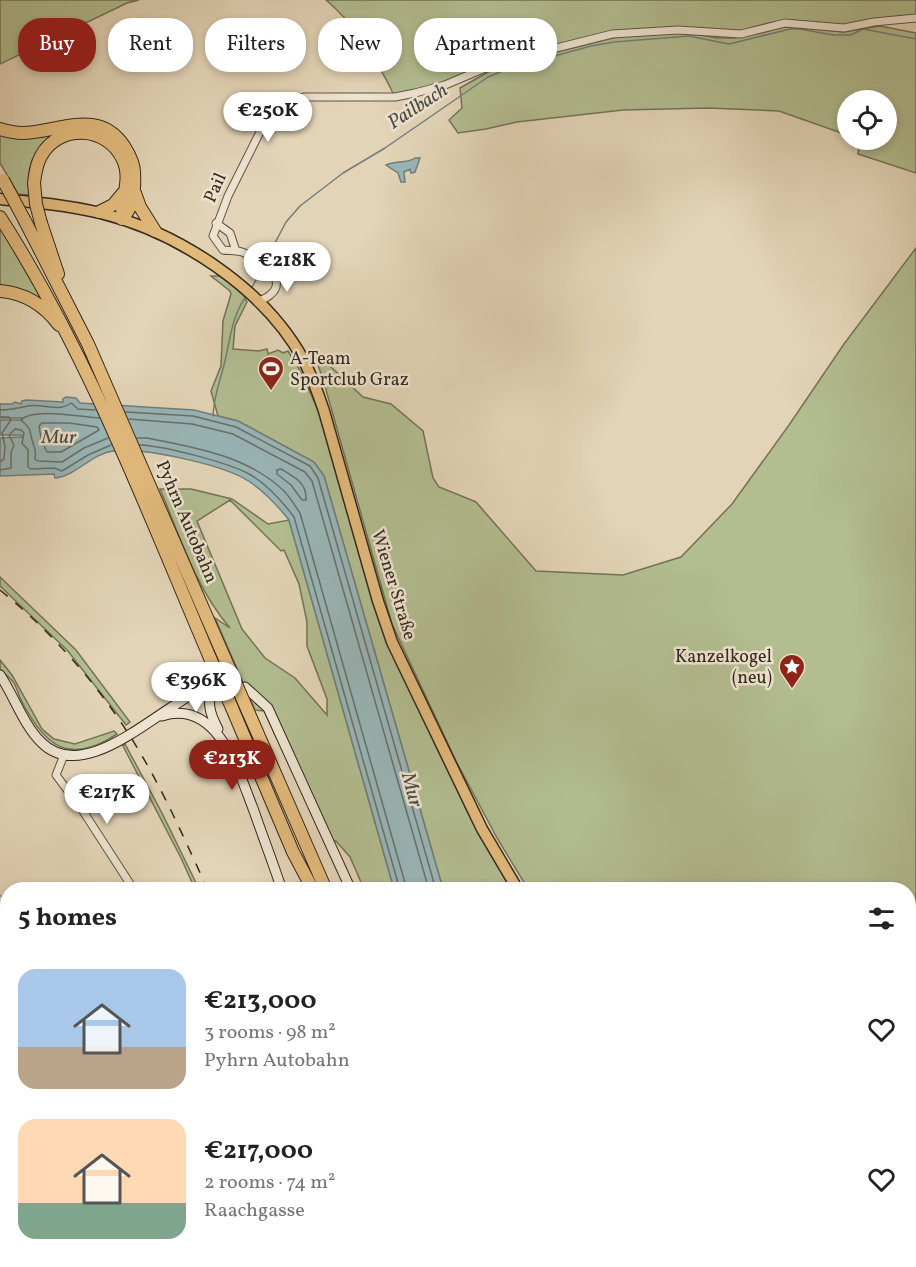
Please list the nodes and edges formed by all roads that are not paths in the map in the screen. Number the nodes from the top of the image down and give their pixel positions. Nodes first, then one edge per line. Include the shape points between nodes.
1 (916, 18) edge
2 (0, 129) edge
3 (1, 178) edge
4 (129, 192) junction
5 (0, 199) edge
6 (99, 212) junction
7 (0, 218) edge
8 (122, 219) junction
9 (216, 223) junction
10 (155, 231) junction
11 (236, 251) junction
12 (0, 291) edge
13 (63, 293) junction
14 (251, 296) junction
15 (70, 340) junction
16 (0, 675) edge
17 (245, 687) dead end
18 (154, 718) junction
19 (224, 742) junction
20 (67, 756) junction
21 (293, 852) junction
22 (129, 882) edge
23 (279, 882) edge
24 (302, 882) edge
25 (309, 882) edge
26 (323, 882) edge
27 (347, 882) edge
28 (513, 882) edge

1 - 9 street, Pail via 844,28 785,23 741,34 678,30 612,34 497,63 452,83 415,93 395,97 304,98 282,106 263,126
2 - 4 highway via 22,133 85,124 111,132 131,158 134,169
3 - 13 highway, Pyhrn Autobahn, bridge
4 - 6 highway
4 - 8 highway
4 - 10 highway
4 - 13 highway, bridge via 125,162 101,136 88,132 60,137 41,157 35,171 36,204
5 - 6 main road, Wiener Straße
6 - 8 main road, Wiener Straße
7 - 15 highway, Pyhrn Autobahn
8 - 10 main road, Wiener Straße
9 - 11 street, Pail via 230,232
9 - 11 street, Pail via 213,236 219,246
10 - 14 main road, Wiener Straße via 206,259
11 - 14 street, Pail via 270,269 275,280 270,295
12 - 15 highway via 17,293 37,303
13 - 26 highway, Pyhrn Autobahn, bridge
14 - 28 main road, Wiener Straße via 294,344 313,380 392,642 482,829
15 - 21 highway, Pyhrn Autobahn, bridge
16 - 20 main road via 36,736 48,748
17 - 27 main road via 268,708
18 - 19 main road via 174,713 195,716
18 - 19 main road via 203,687 216,684 209,698 210,711
18 - 20 main road via 96,753
19 - 23 main road
20 - 22 street via 56,775
21 - 24 highway
21 - 25 highway, Pyhrn Autobahn

